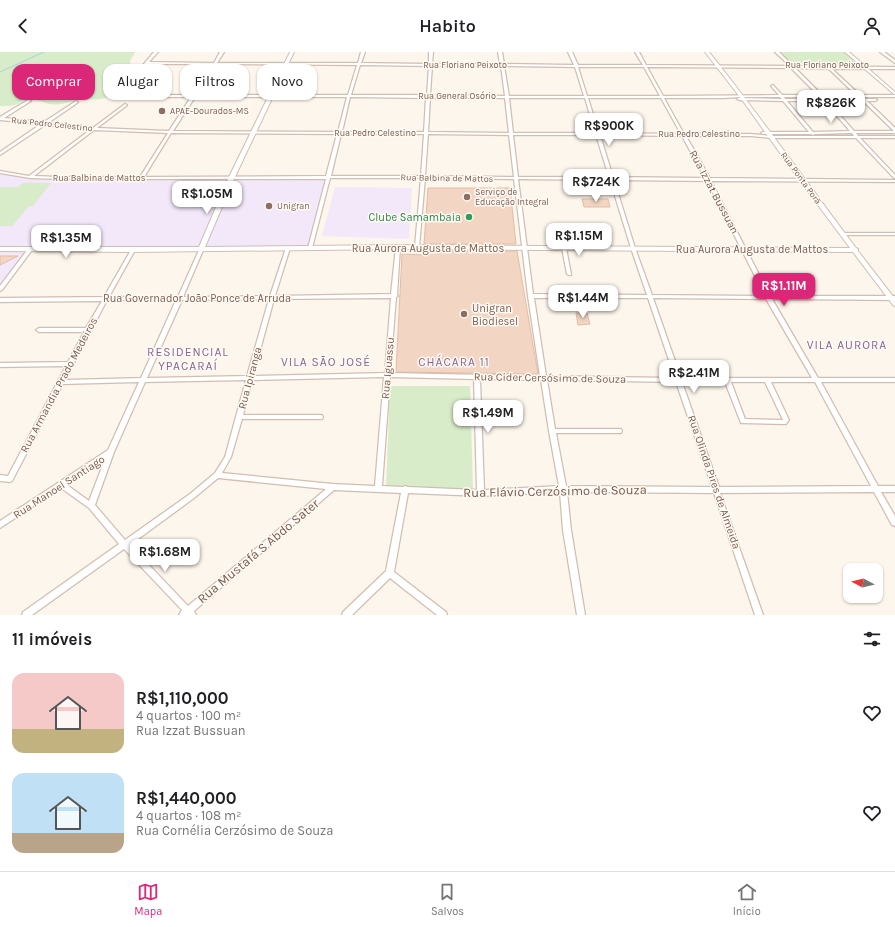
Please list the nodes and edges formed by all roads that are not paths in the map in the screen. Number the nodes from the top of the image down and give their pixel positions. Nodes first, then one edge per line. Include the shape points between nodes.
1 (156, 52) edge
2 (222, 52) edge
3 (292, 52) edge
4 (363, 52) edge
5 (431, 52) edge
6 (500, 52) edge
7 (570, 52) edge
8 (637, 52) edge
9 (707, 52) edge
10 (777, 52) edge
11 (847, 52) edge
12 (882, 52) edge
13 (895, 62) edge
14 (146, 63) junction
15 (287, 63) junction
16 (215, 64) junction
17 (360, 64) junction
18 (788, 64) junction
19 (826, 64) junction
20 (431, 65) junction
21 (502, 65) junction
22 (895, 65) edge
23 (576, 66) junction
24 (644, 66) junction
25 (718, 66) junction
26 (760, 66) junction
27 (865, 66) junction
28 (792, 68) junction
29 (830, 68) junction
30 (895, 68) edge
31 (773, 86) dead end
32 (895, 95) edge
33 (180, 96) edge
34 (317, 96) edge
35 (349, 96) junction
36 (429, 96) junction
37 (507, 96) junction
38 (585, 96) junction
39 (662, 96) junction
40 (782, 96) junction
41 (821, 96) junction
42 (859, 96) junction
43 (744, 98) junction
44 (190, 100) edge
45 (268, 100) edge
46 (786, 100) junction
47 (824, 100) junction
48 (863, 100) junction
49 (895, 100) edge
50 (29, 101) dead end
51 (76, 102) dead end
52 (125, 105) dead end
53 (0, 119) edge
54 (44, 123) junction
55 (94, 129) junction
56 (895, 131) edge
57 (169, 132) junction
58 (812, 132) junction
59 (853, 132) junction
60 (254, 133) junction
61 (340, 133) junction
62 (426, 133) junction
63 (512, 133) junction
64 (597, 134) junction
65 (684, 134) junction
66 (770, 134) junction
67 (816, 137) junction
68 (857, 137) junction
69 (895, 138) edge
70 (0, 154) edge
71 (0, 172) edge
72 (30, 177) junction
73 (328, 177) junction
74 (423, 177) junction
75 (895, 177) edge
76 (140, 178) junction
77 (231, 179) junction
78 (516, 179) junction
79 (611, 179) junction
80 (708, 179) junction
81 (802, 180) junction
82 (895, 181) edge
83 (844, 234) junction
84 (895, 234) edge
85 (398, 247) junction
86 (417, 247) junction
87 (202, 248) junction
88 (288, 248) junction
89 (310, 248) junction
90 (526, 248) junction
91 (564, 248) junction
92 (633, 248) junction
93 (744, 248) junction
94 (0, 249) edge
95 (30, 250) junction
96 (133, 250) junction
97 (856, 250) junction
98 (570, 274) dead end
99 (0, 289) edge
100 (395, 296) junction
101 (531, 296) junction
102 (650, 296) junction
103 (768, 297) junction
104 (180, 298) junction
105 (272, 298) junction
106 (106, 299) junction
107 (0, 300) edge
108 (894, 300) edge
109 (40, 330) dead end
110 (88, 330) junction
111 (70, 364) junction
112 (0, 365) edge
113 (388, 375) junction
114 (249, 377) junction
115 (477, 377) junction
116 (545, 378) junction
117 (679, 380) junction
118 (727, 380) junction
119 (767, 380) junction
120 (816, 380) junction
121 (895, 380) edge
122 (143, 381) junction
123 (61, 382) junction
124 (240, 416) junction
125 (320, 417) dead end
126 (552, 431) junction
127 (619, 431) dead end
128 (111, 452) junction
129 (217, 475) junction
130 (0, 478) edge
131 (62, 485) junction
132 (333, 487) junction
133 (378, 488) junction
134 (405, 489) junction
135 (563, 489) junction
136 (877, 489) junction
137 (895, 489) edge
138 (716, 490) junction
139 (481, 493) junction
140 (91, 506) junction
141 (895, 523) edge
142 (0, 525) edge
143 (124, 544) junction
144 (390, 573) junction
145 (188, 614) edge
146 (26, 615) edge
147 (346, 615) edge
148 (442, 615) edge
149 (581, 615) edge
150 (759, 615) edge

1 - 14 street
2 - 16 street
3 - 15 street, Rua Manoel Santiago
4 - 17 street
5 - 20 street
6 - 21 street
7 - 23 street, Rua Olinda Pires de Almeida
8 - 24 street, Rua Izzat Bussuan
9 - 25 street, Rua Ponta Porã
10 - 18 street
11 - 27 street
12 - 13 street
14 - 16 street, Rua Floriano Peixoto
14 - 33 street, Rua General Osório via 119,96
15 - 16 street, Rua Floriano Peixoto
15 - 17 street, Rua Floriano Peixoto
17 - 20 street, Rua Floriano Peixoto
17 - 35 street
18 - 19 street, Rua Floriano Peixoto
18 - 26 street, Rua Floriano Peixoto
18 - 28 street
19 - 27 street, Rua Floriano Peixoto
19 - 29 street
20 - 21 street, Rua Floriano Peixoto
20 - 36 street
21 - 23 street, Rua Floriano Peixoto
21 - 37 street
22 - 27 street, Rua Floriano Peixoto
23 - 24 street, Rua Floriano Peixoto
23 - 38 street, Rua Olinda Pires de Almeida
24 - 25 street, Rua Floriano Peixoto
24 - 39 street, Rua Izzat Bussuan
25 - 26 street, Rua Floriano Peixoto
25 - 43 street, Rua Ponta Porã
26 - 28 street, Rua Floriano Peixoto
27 - 29 street, Rua Floriano Peixoto
27 - 30 street, Rua Floriano Peixoto
27 - 32 street
28 - 29 street, Rua Floriano Peixoto
28 - 41 street
29 - 42 street
31 - 40 street
32 - 42 street, Rua General Osório
34 - 35 street, Rua General Osório
35 - 36 street, Rua General Osório
35 - 61 street
36 - 37 street, Rua General Osório
36 - 62 street
37 - 38 street, Rua General Osório
37 - 63 street
38 - 39 street, Rua General Osório
38 - 64 street, Rua Olinda Pires de Almeida
39 - 43 street, Rua General Osório
39 - 65 street, Rua Izzat Bussuan
40 - 41 street, Rua General Osório
40 - 43 street, Rua General Osório
40 - 46 street
41 - 42 street, Rua General Osório
41 - 47 street
42 - 48 street
43 - 46 street, Rua General Osório
43 - 66 street, Rua Ponta Porã
44 - 57 street
45 - 60 street, Rua Manoel Santiago
46 - 47 street, Rua General Osório
46 - 58 street
47 - 48 street, Rua General Osório
47 - 59 street
48 - 49 street, Rua General Osório
48 - 56 street
50 - 53 street
51 - 54 street
52 - 55 street
53 - 54 street, Rua Pedro Celestino
54 - 55 street, Rua Pedro Celestino
54 - 70 street
55 - 57 street, Rua Pedro Celestino
55 - 72 street
56 - 59 street, Rua Pedro Celestino
57 - 60 street, Rua Pedro Celestino
57 - 76 street
58 - 59 street, Rua Pedro Celestino
58 - 66 street, Rua Pedro Celestino
58 - 67 street
59 - 68 street
60 - 61 street, Rua Pedro Celestino
60 - 77 street, Rua Manoel Santiago
61 - 62 street, Rua Pedro Celestino
61 - 73 street
62 - 63 street, Rua Pedro Celestino
62 - 74 street
63 - 64 street, Rua Pedro Celestino
63 - 78 street
64 - 65 street, Rua Pedro Celestino
64 - 79 street, Rua Olinda Pires de Almeida
65 - 66 street, Rua Pedro Celestino
65 - 80 street, Rua Izzat Bussuan
66 - 67 street, Rua Pedro Celestino
66 - 81 street, Rua Ponta Porã
67 - 68 street, Rua Pedro Celestino
68 - 69 street, Rua Pedro Celestino
68 - 75 street
71 - 72 street, Rua Balbina de Mattos
72 - 76 street, Rua Balbina de Mattos
73 - 74 street, Rua Balbina de Mattos
73 - 77 street, Rua Balbina de Mattos
73 - 89 street
74 - 78 street, Rua Balbina de Mattos
74 - 86 street
76 - 77 street, Rua Balbina de Mattos
77 - 87 street, Rua Manoel Santiago
78 - 79 street, Rua Balbina de Mattos
78 - 90 street
79 - 80 street, Rua Balbina de Mattos
79 - 92 street, Rua Olinda Pires de Almeida
80 - 81 street, Rua Balbina de Mattos
80 - 93 street, Rua Izzat Bussuan
81 - 82 street, Rua Balbina de Mattos
81 - 83 street, Rua Ponta Porã
83 - 84 street
83 - 97 street, Rua Ponta Porã
85 - 86 street, Rua Aurora Augusta de Mattos
85 - 89 street, Rua Aurora Augusta de Mattos
85 - 100 street, Rua Iguassu
86 - 90 street, Rua Aurora Augusta de Mattos
87 - 88 street, Rua Aurora Augusta de Mattos
87 - 96 street, Rua Aurora Augusta de Mattos
87 - 104 street, Rua Manoel Santiago
88 - 89 street, Rua Aurora Augusta de Mattos
88 - 105 street, Rua Ipiranga
90 - 91 street, Rua Aurora Augusta de Mattos
90 - 101 street
91 - 92 street, Rua Aurora Augusta de Mattos
91 - 98 street
92 - 93 street, Rua Aurora Augusta de Mattos
92 - 102 street, Rua Olinda Pires de Almeida
93 - 97 street, Rua Aurora Augusta de Mattos
93 - 103 street, Rua Izzat Bussuan
94 - 95 street, Rua Aurora Augusta de Mattos
95 - 96 street, Rua Aurora Augusta de Mattos
95 - 99 street
96 - 106 street, Rua Armandia Prado Medeiros
97 - 108 street, Rua Ponta Porã
100 - 105 street, Rua Governador João Ponce de Arruda
100 - 113 street, Rua Iguassu
101 - 102 street
101 - 116 street
102 - 103 street
102 - 117 street, Rua Olinda Pires de Almeida
103 - 108 street
103 - 120 street, Rua Izzat Bussuan
104 - 105 street, Rua Governador João Ponce de Arruda
104 - 106 street, Rua Governador João Ponce de Arruda
104 - 122 street, Rua Manoel Santiago
105 - 114 street, Rua Ipiranga
106 - 107 street, Rua Governador João Ponce de Arruda
106 - 110 street, Rua Armandia Prado Medeiros
109 - 110 street
110 - 111 street, Rua Armandia Prado Medeiros
111 - 112 street
111 - 123 street, Rua Armandia Prado Medeiros
113 - 114 street, Rua Cider Cersósimo de Souza
113 - 115 street, Rua Cider Cersósimo de Souza
113 - 133 street, Rua Iguassu
114 - 122 street, Rua Cider Cersósimo de Souza
114 - 124 street, Rua Ipiranga
115 - 116 street, Rua Cider Cersósimo de Souza
115 - 139 street
116 - 117 street, Rua Cider Cersósimo de Souza
116 - 126 street
117 - 118 street, Rua Cider Cersósimo de Souza
117 - 138 street, Rua Olinda Pires de Almeida
118 - 119 street, Rua Cider Cersósimo de Souza
118 - 119 street via 743,421 784,422 786,420
119 - 120 street, Rua Cider Cersósimo de Souza
120 - 121 street, Rua Cider Cersósimo de Souza
120 - 136 street, Rua Izzat Bussuan
122 - 123 street, Rua Cider Cersósimo de Souza
122 - 128 street, Rua Manoel Santiago
123 - 130 street, Rua Armandia Prado Medeiros via 10,479
124 - 125 street
124 - 129 street, Rua Ipiranga via 228,457
126 - 127 street
126 - 135 street
128 - 131 street, Rua Manoel Santiago
128 - 140 street
129 - 132 street, Rua Flávio Cerzósimo de Souza
129 - 143 street, Rua Ipiranga
131 - 140 street
131 - 142 street, Rua Manoel Santiago
132 - 133 street, Rua Flávio Cerzósimo de Souza
132 - 145 street, Rua Mustafá S Abdo Sater
133 - 134 street, Rua Flávio Cerzósimo de Souza
134 - 139 street, Rua Flávio Cerzósimo de Souza
134 - 144 street
135 - 138 street, Rua Flávio Cerzósimo de Souza
135 - 139 street, Rua Flávio Cerzósimo de Souza
135 - 149 street
136 - 137 street, Rua Flávio Cerzósimo de Souza
136 - 138 street, Rua Flávio Cerzósimo de Souza
136 - 141 street, Rua Izzat Bussuan
138 - 150 street, Rua Olinda Pires de Almeida
140 - 143 street
143 - 145 street
143 - 146 street, Rua Ipiranga
144 - 147 street
144 - 148 street

